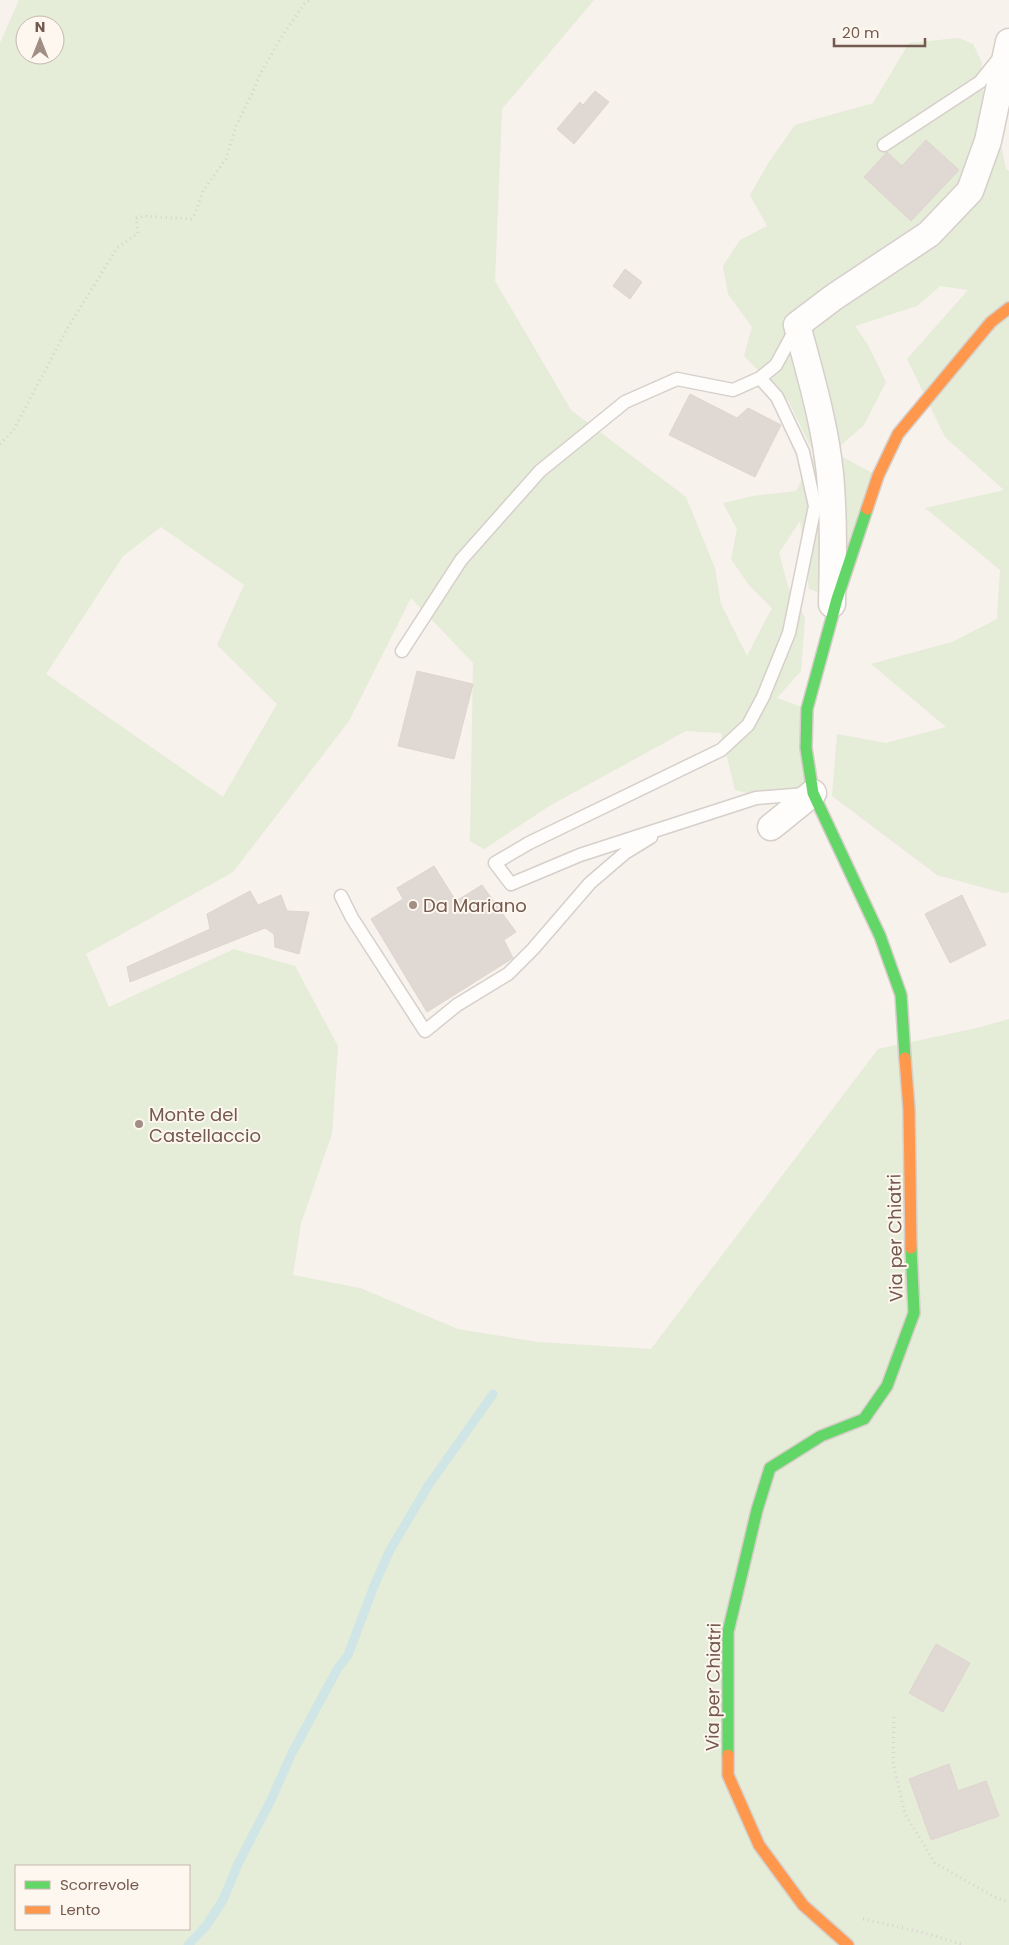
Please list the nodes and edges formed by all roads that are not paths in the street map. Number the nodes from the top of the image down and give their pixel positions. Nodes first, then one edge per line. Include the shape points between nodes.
1 (1009, 42) edge
2 (1009, 47) edge
3 (884, 145) dead end
4 (1009, 308) edge
5 (797, 325) junction
6 (760, 378) junction
7 (832, 616) junction
8 (402, 651) dead end
9 (813, 793) junction
10 (668, 826) junction
11 (771, 827) dead end
12 (341, 896) dead end
13 (848, 1945) edge

1 - 2 street
2 - 3 lane via 980,82
2 - 5 street via 988,141 970,191 929,234
4 - 7 street, Via per Chiatri via 991,322 898,434 878,476
5 - 6 lane via 776,365
5 - 7 street via 818,407 830,472 834,529
6 - 8 lane via 733,390 677,379 625,402 540,471 461,560
6 - 10 lane via 777,397 803,452 815,506 789,633 763,698 748,725 721,750 495,863 511,884 580,854
7 - 9 street, Via per Chiatri via 807,708 806,748
9 - 10 lane via 756,798
9 - 11 street
9 - 13 street, Via per Chiatri via 880,936 901,994 910,1118 914,1313 887,1386 864,1419 820,1436 770,1468 728,1632 728,1774 759,1844 803,1906
10 - 12 lane via 625,853 590,883 534,949 508,974 457,1005 425,1031

